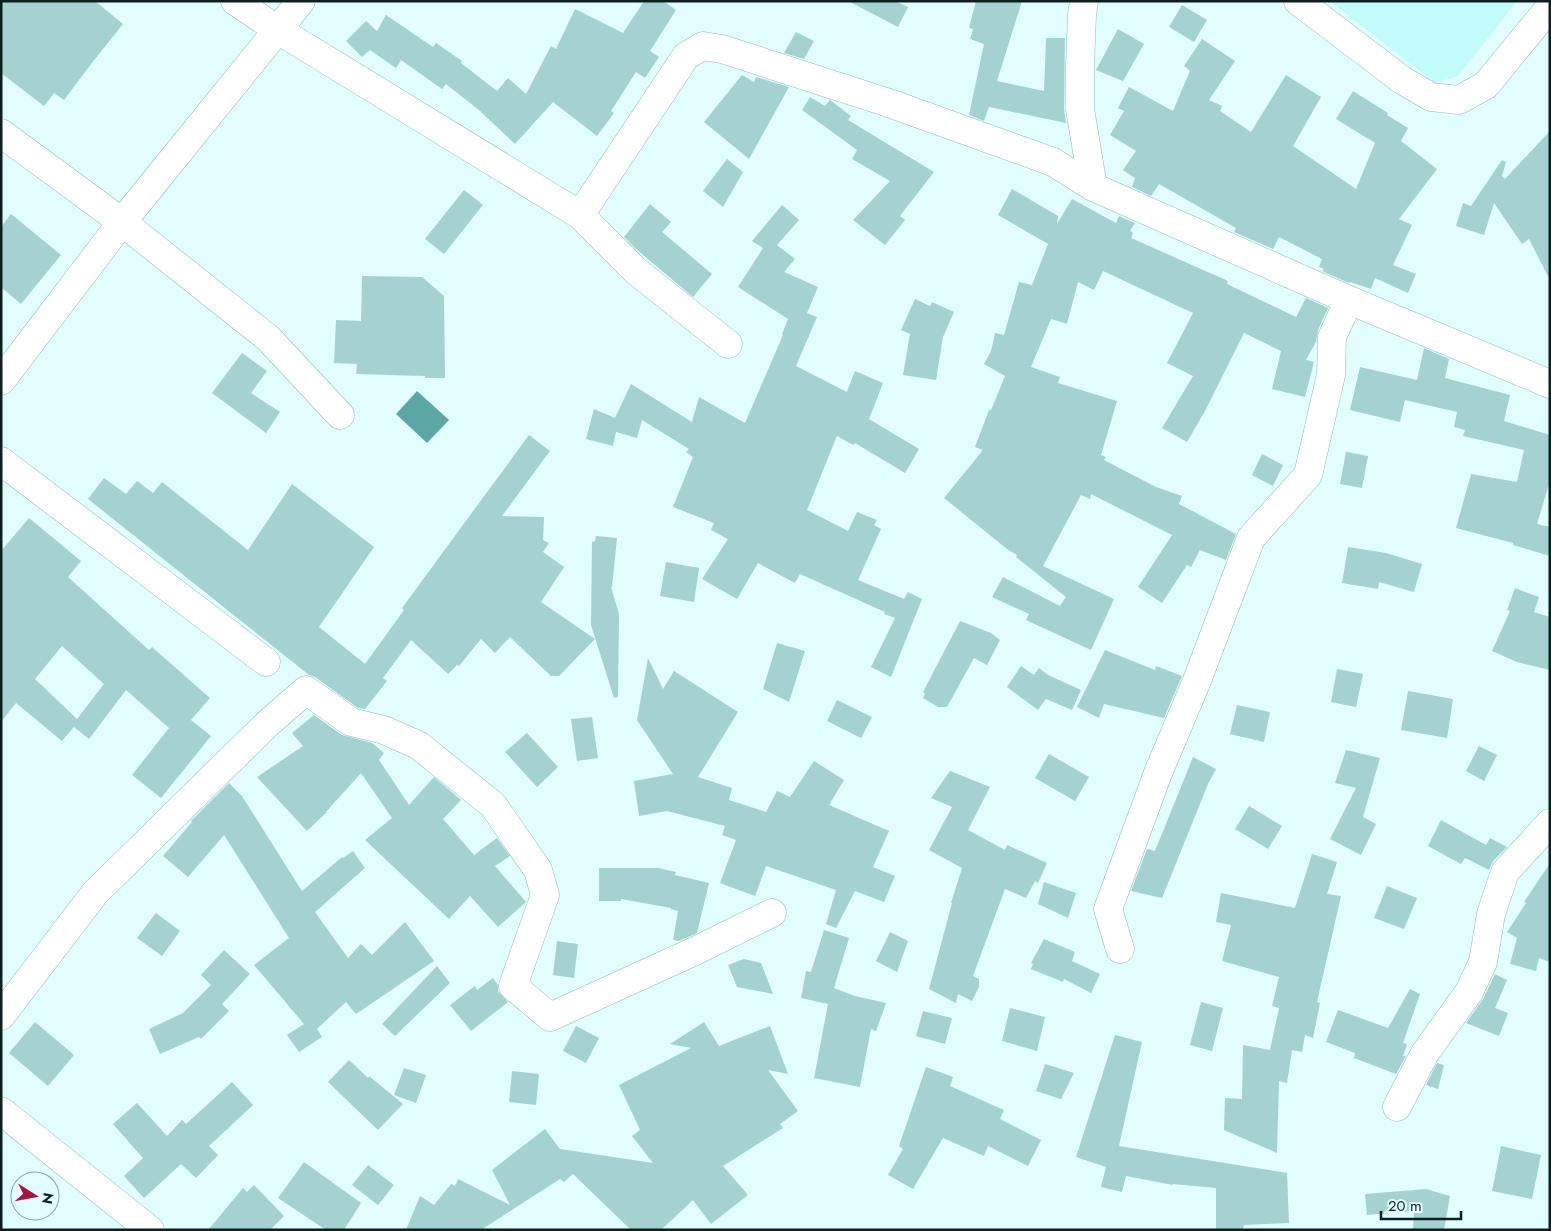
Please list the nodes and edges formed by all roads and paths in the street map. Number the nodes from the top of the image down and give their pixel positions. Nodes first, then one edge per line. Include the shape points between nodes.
1 (235, 1) edge
2 (301, 1) edge
3 (1084, 1) edge
4 (1298, 1) edge
5 (1550, 7) edge
6 (278, 30) junction
7 (1, 133) edge
8 (1093, 188) junction
9 (580, 215) junction
10 (122, 222) junction
11 (1349, 300) junction
12 (728, 344) dead end
13 (1, 380) edge
14 (1550, 384) edge
15 (340, 415) dead end
16 (1, 461) edge
17 (266, 662) dead end
18 (1550, 823) edge
19 (772, 913) dead end
20 (1120, 949) dead end
21 (1, 1016) edge
22 (1397, 1107) dead end
23 (1, 1111) edge
24 (150, 1230) edge

1 - 6 street
2 - 6 street
3 - 8 street via 1080,109
4 - 5 street via 1402,80 1431,97 1459,100 1486,85
6 - 9 street
6 - 10 street
7 - 10 street
8 - 9 street via 1053,162 889,103 722,49 703,46 686,56
8 - 11 street
9 - 12 street via 636,271
10 - 13 street
10 - 15 street via 268,338
11 - 14 street
11 - 20 street via 1332,337 1331,375 1308,474 1251,538 1108,909
16 - 17 street
18 - 22 street via 1505,872 1491,914 1480,969 1469,992 1425,1053
19 - 21 street via 550,1017 513,986 545,895 538,870 493,805 418,745 384,730 351,722 306,690 95,893
23 - 24 street

